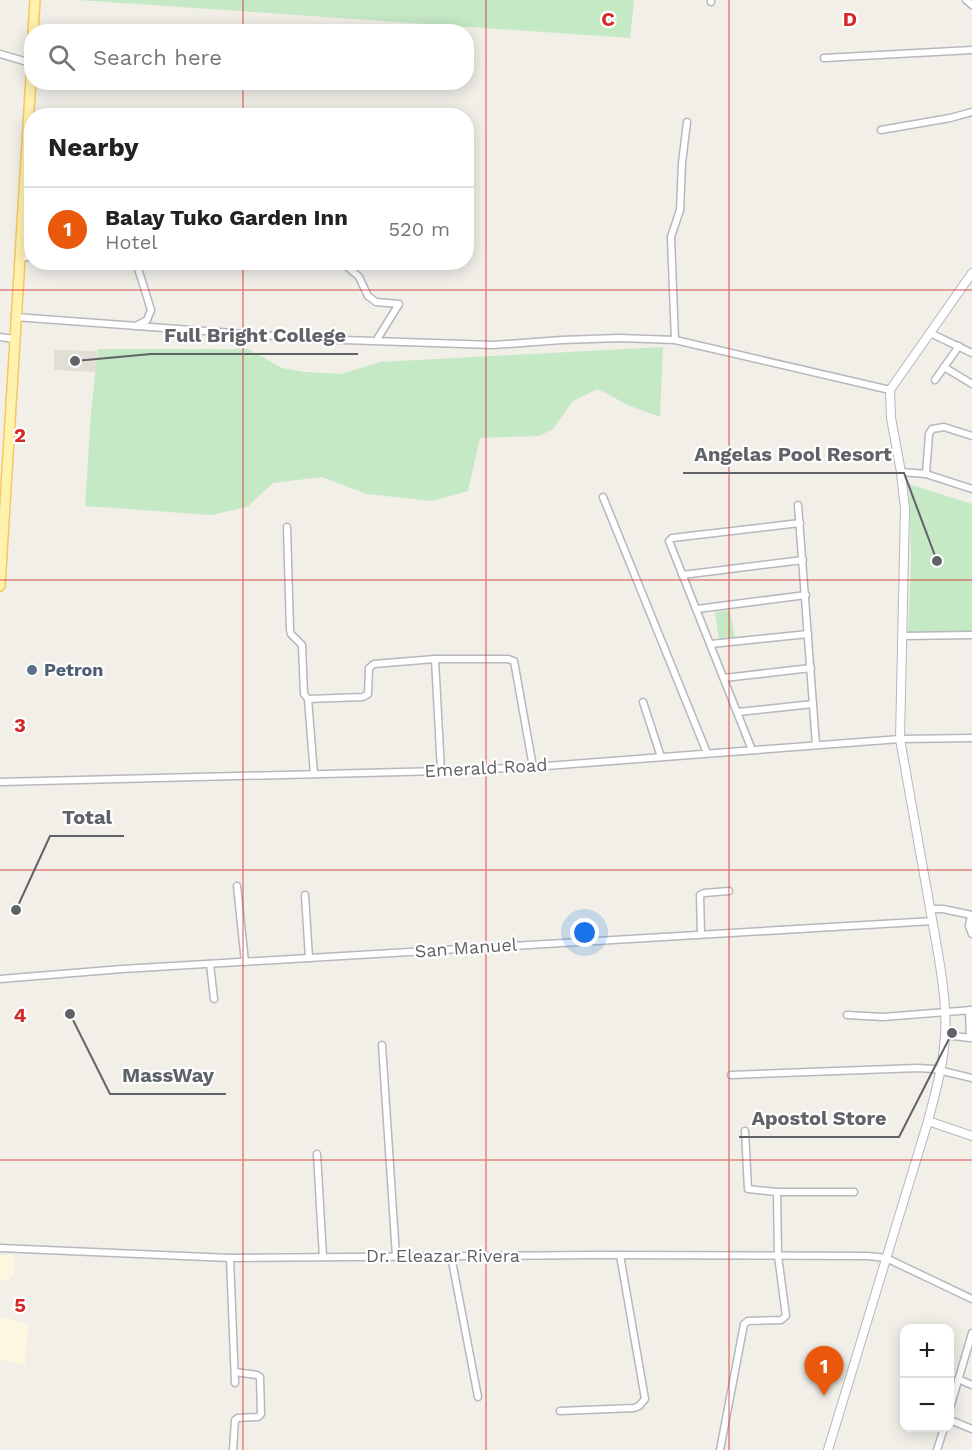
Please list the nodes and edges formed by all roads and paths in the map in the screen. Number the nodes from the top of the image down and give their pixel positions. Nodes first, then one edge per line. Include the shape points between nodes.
1 (35, 0) edge
2 (966, 0) edge
3 (972, 5) edge
4 (34, 24) edge
5 (972, 50) edge
6 (0, 54) edge
7 (824, 58) dead end
8 (24, 60) edge
9 (29, 90) edge
10 (28, 108) edge
11 (972, 112) edge
12 (687, 122) dead end
13 (881, 130) dead end
14 (24, 175) edge
15 (19, 256) junction
16 (24, 256) edge
17 (138, 270) edge
18 (351, 270) edge
19 (972, 273) edge
20 (15, 317) junction
21 (136, 326) junction
22 (930, 333) junction
23 (0, 338) edge
24 (14, 339) junction
25 (675, 340) junction
26 (376, 341) junction
27 (959, 346) junction
28 (972, 353) edge
29 (944, 367) junction
30 (935, 380) dead end
31 (972, 384) edge
32 (890, 390) junction
33 (972, 436) edge
34 (901, 471) junction
35 (926, 474) junction
36 (972, 489) edge
37 (603, 497) dead end
38 (798, 505) dead end
39 (800, 523) junction
40 (287, 527) dead end
41 (803, 560) junction
42 (682, 575) junction
43 (0, 586) edge
44 (806, 595) junction
45 (697, 609) junction
46 (808, 634) junction
47 (972, 635) edge
48 (903, 636) junction
49 (711, 644) junction
50 (435, 659) junction
51 (811, 668) junction
52 (724, 678) junction
53 (308, 699) junction
54 (643, 702) dead end
55 (813, 704) junction
56 (738, 712) junction
57 (972, 738) edge
58 (900, 739) junction
59 (816, 746) junction
60 (752, 750) junction
61 (707, 753) junction
62 (661, 757) junction
63 (533, 767) junction
64 (441, 771) junction
65 (314, 774) junction
66 (0, 782) edge
67 (237, 886) dead end
68 (729, 891) dead end
69 (305, 895) dead end
70 (931, 909) junction
71 (971, 915) edge
72 (933, 921) junction
73 (701, 934) junction
74 (972, 934) edge
75 (309, 958) junction
76 (245, 962) junction
77 (210, 964) junction
78 (0, 979) edge
79 (214, 999) dead end
80 (970, 1010) edge
81 (944, 1012) junction
82 (847, 1015) dead end
83 (945, 1035) junction
84 (382, 1045) dead end
85 (940, 1070) junction
86 (731, 1075) dead end
87 (972, 1078) edge
88 (928, 1121) junction
89 (745, 1131) dead end
90 (972, 1136) edge
91 (317, 1154) dead end
92 (777, 1192) junction
93 (854, 1192) dead end
94 (0, 1248) edge
95 (620, 1255) junction
96 (396, 1256) junction
97 (451, 1256) junction
98 (778, 1256) junction
99 (323, 1257) junction
100 (230, 1258) junction
101 (886, 1258) junction
102 (972, 1299) edge
103 (972, 1333) edge
104 (235, 1372) junction
105 (958, 1379) junction
106 (235, 1383) dead end
107 (972, 1385) edge
108 (954, 1394) edge
109 (478, 1397) dead end
110 (560, 1410) dead end
111 (954, 1422) edge
112 (972, 1429) edge
113 (943, 1432) edge
114 (938, 1448) edge
115 (233, 1450) edge
116 (720, 1450) edge
117 (828, 1450) edge
118 (946, 1450) edge

1 - 4 main road
2 - 3 street
5 - 7 street
6 - 8 street
9 - 10 main road
11 - 13 street
12 - 25 street via 680,210 670,237
14 - 15 main road
15 - 16 street
15 - 20 main road
17 - 21 street via 151,310 147,320
18 - 26 street via 376,302 399,304
19 - 22 street
20 - 21 street
20 - 24 main road
21 - 26 street
22 - 27 street
22 - 32 street
23 - 24 street
24 - 43 main road
25 - 26 street via 596,339 493,345
25 - 32 street
27 - 28 street
27 - 29 street
29 - 30 street
29 - 31 street
32 - 34 street
33 - 35 street via 944,427 932,429
34 - 35 street
34 - 48 street via 905,518
35 - 36 street
37 - 61 street
38 - 39 street
39 - 41 street
39 - 42 street via 670,539
40 - 53 street via 290,630 302,645 304,694
41 - 42 street
41 - 44 street
42 - 45 street
44 - 45 street
44 - 46 street
45 - 49 street
46 - 49 street
46 - 51 street
47 - 48 street
48 - 58 street
49 - 52 street
50 - 53 street via 374,664 368,671 368,694 363,697
50 - 63 street via 514,661
50 - 64 street
51 - 52 street
51 - 55 street
52 - 56 street
53 - 65 street
54 - 62 street
55 - 56 street
55 - 59 street
56 - 60 street
57 - 58 street, Emerald Road
58 - 59 street, Emerald Road
58 - 70 street
59 - 60 street, Emerald Road
60 - 61 street, Emerald Road
61 - 62 street, Emerald Road
62 - 63 street, Emerald Road
63 - 64 street, Emerald Road
64 - 65 street, Emerald Road
65 - 66 street, Emerald Road
67 - 76 street
68 - 73 street via 700,895
69 - 75 street
70 - 71 street
70 - 72 street
71 - 74 street
72 - 73 street, San Manuel
72 - 81 street
73 - 75 street, San Manuel
75 - 76 street, San Manuel
76 - 77 street, San Manuel
77 - 78 street, San Manuel
77 - 79 street
80 - 81 street
80 - 83 street via 970,1038
81 - 82 street via 883,1017
81 - 83 street
83 - 85 street
84 - 96 street
85 - 86 street
85 - 87 street
85 - 88 street
88 - 90 street
88 - 101 street
89 - 92 street via 746,1186 750,1191
91 - 99 street
92 - 93 street
92 - 98 street
94 - 100 street, Dr. Eleazar Rivera
95 - 97 street, Dr. Eleazar Rivera
95 - 98 street, Dr. Eleazar Rivera
95 - 110 street via 645,1399 634,1408
96 - 97 street, Dr. Eleazar Rivera
96 - 99 street, Dr. Eleazar Rivera
97 - 109 street
98 - 101 street, Dr. Eleazar Rivera
98 - 116 street via 786,1316 744,1324
99 - 100 street, Dr. Eleazar Rivera
100 - 104 street
101 - 102 street
101 - 117 street
103 - 105 street
104 - 106 street
104 - 115 street via 260,1377 261,1414 235,1420
105 - 107 street
105 - 108 street
111 - 112 street
113 - 114 street
114 - 118 street

